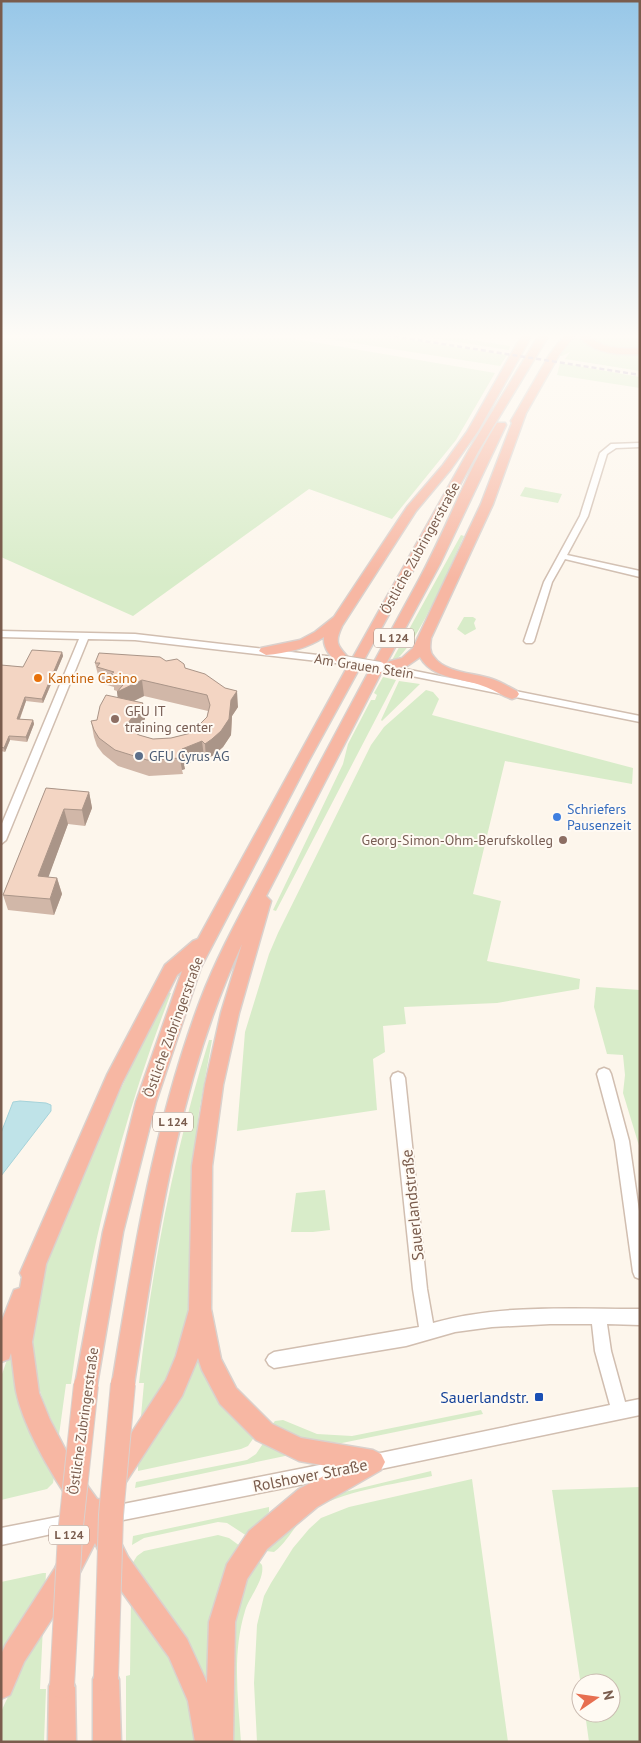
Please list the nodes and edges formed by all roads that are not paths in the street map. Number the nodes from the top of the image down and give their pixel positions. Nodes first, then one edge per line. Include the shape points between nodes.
1 (481, 416) edge
2 (494, 416) edge
3 (507, 416) edge
4 (520, 416) edge
5 (520, 416) edge
6 (473, 431) junction
7 (640, 445) edge
8 (443, 549) junction
9 (562, 556) junction
10 (406, 574) junction
11 (640, 574) edge
12 (339, 619) junction
13 (1, 634) edge
14 (85, 635) junction
15 (424, 637) junction
16 (529, 641) dead end
17 (266, 651) junction
18 (344, 661) junction
19 (380, 667) junction
20 (512, 694) junction
21 (640, 719) edge
22 (1, 840) edge
23 (270, 874) junction
24 (206, 939) junction
25 (604, 1074) dead end
26 (398, 1078) dead end
27 (35, 1264) junction
28 (640, 1272) edge
29 (200, 1309) junction
30 (640, 1317) edge
31 (599, 1318) junction
32 (427, 1332) junction
33 (1, 1351) edge
34 (274, 1360) dead end
35 (640, 1407) edge
36 (619, 1411) junction
37 (373, 1462) junction
38 (95, 1518) junction
39 (1, 1537) edge
40 (1, 1686) edge
41 (62, 1742) edge
42 (107, 1742) edge
43 (209, 1742) edge
44 (219, 1742) edge

1 - 6 highway
2 - 10 highway, Östliche Zubringerstraße / L 124
3 - 8 highway, Östliche Zubringerstraße / L 124 via 486,452
4 - 8 highway, L 124
5 - 15 highway via 487,504
6 - 10 highway via 416,542
6 - 12 highway via 411,509
7 - 9 street via 614,446 604,453 584,516
8 - 23 highway, Östliche Zubringerstraße / L 124 via 345,727
9 - 11 street
9 - 16 street via 548,582
10 - 24 highway, Östliche Zubringerstraße / L 124
12 - 17 highway via 306,644
12 - 18 highway via 332,632 331,648
13 - 14 street, Am Grauen Stein
14 - 17 street, Am Grauen Stein
14 - 22 street
15 - 19 highway via 415,656 394,666
15 - 20 highway via 424,654 445,672 486,682
17 - 18 street, Am Grauen Stein
18 - 19 street, Am Grauen Stein, bridge
19 - 20 street, Am Grauen Stein
20 - 21 street, Am Grauen Stein
23 - 29 highway via 230,1013 214,1085 202,1166
23 - 42 highway, Östliche Zubringerstraße / L 124, bridge via 220,973 197,1036 177,1105 147,1240 123,1384 111,1515
24 - 27 highway via 171,970 114,1081
24 - 41 highway, Östliche Zubringerstraße / L 124, bridge via 185,986 146,1102 113,1232 86,1385 69,1525 63,1625
25 - 28 street via 622,1141
26 - 32 street, Sauerlandstraße
27 - 33 highway
27 - 38 highway via 21,1342 28,1393 41,1427 64,1470
29 - 37 highway via 210,1362 228,1396 264,1432 299,1449
29 - 38 highway via 187,1357 174,1388 121,1468
30 - 31 street
31 - 32 street via 515,1317 455,1324
31 - 36 street via 603,1351
32 - 34 street
35 - 36 street, Rolshover Straße
36 - 37 street, Rolshover Straße
37 - 38 street, Rolshover Straße
37 - 44 highway via 308,1498 258,1540 236,1573 222,1622
38 - 39 street, Rolshover Straße
38 - 40 highway via 64,1577 15,1653
38 - 43 highway via 119,1566 178,1648 201,1700

